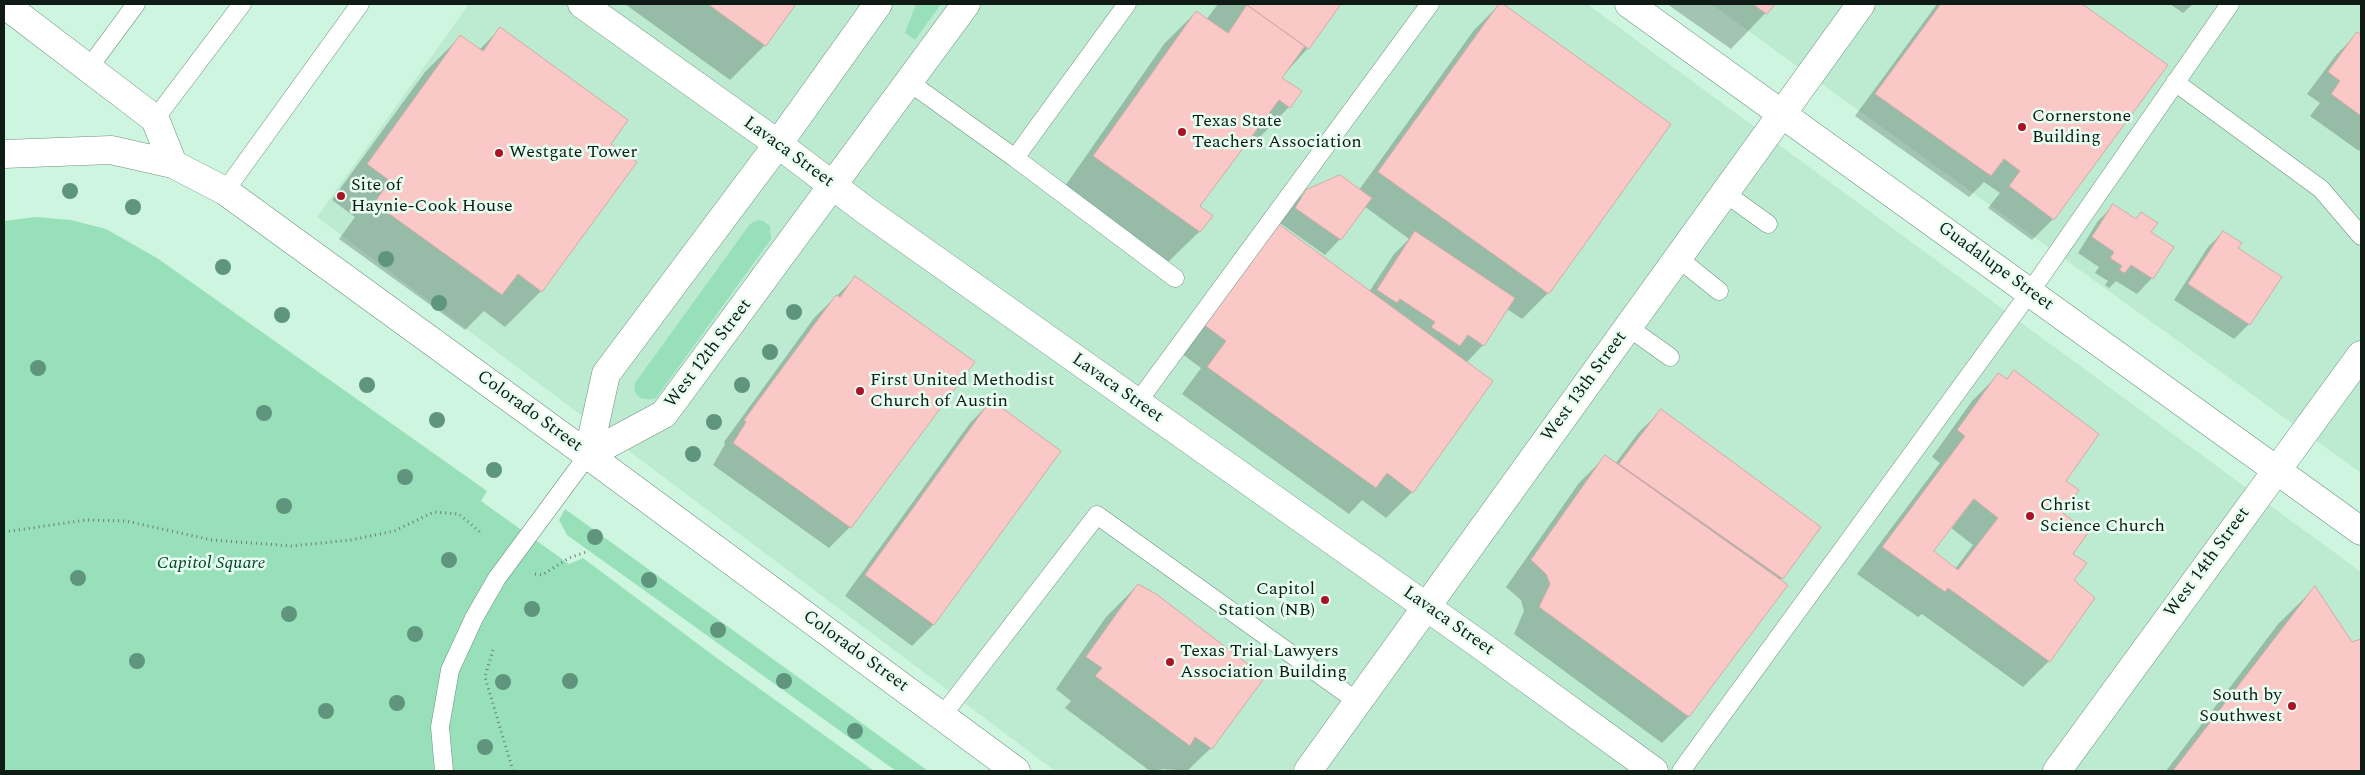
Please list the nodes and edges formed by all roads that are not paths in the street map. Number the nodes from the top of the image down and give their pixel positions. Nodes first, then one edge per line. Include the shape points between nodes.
1 (4, 4) edge
2 (136, 4) edge
3 (242, 4) edge
4 (360, 4) edge
5 (582, 4) edge
6 (878, 4) edge
7 (966, 4) edge
8 (1127, 4) edge
9 (1430, 4) edge
10 (1629, 4) edge
11 (1861, 4) edge
12 (2230, 4) edge
13 (88, 69) junction
14 (909, 82) junction
15 (2175, 82) junction
16 (1782, 114) junction
17 (155, 119) junction
18 (778, 144) junction
19 (4, 154) edge
20 (1015, 158) junction
21 (173, 164) junction
22 (833, 186) junction
23 (225, 191) junction
24 (1725, 192) junction
25 (1768, 224) dead end
26 (2361, 236) edge
27 (1678, 258) junction
28 (1175, 278) dead end
29 (1719, 291) dead end
30 (2030, 292) junction
31 (1628, 327) junction
32 (2361, 355) edge
33 (1670, 358) dead end
34 (1137, 404) junction
35 (588, 456) junction
36 (2276, 470) junction
37 (2361, 531) edge
38 (1427, 608) junction
39 (1358, 702) junction
40 (942, 716) junction
41 (444, 771) edge
42 (1016, 771) edge
43 (1308, 771) edge
44 (1654, 771) edge
45 (1681, 771) edge
46 (2057, 771) edge

1 - 13 main road
2 - 13 lane
3 - 17 lane
4 - 23 lane
5 - 18 main road, Lavaca Street
6 - 18 main road
7 - 14 main road, West 12th Street
8 - 20 lane
9 - 34 lane
10 - 16 main road, Guadalupe Street
11 - 16 main road, West 13th Street
12 - 15 lane
13 - 17 main road
14 - 20 lane
14 - 22 main road, West 12th Street
15 - 26 lane via 2321,189
15 - 30 lane
16 - 24 main road, West 13th Street
16 - 30 main road, Guadalupe Street
17 - 21 main road
18 - 22 main road, Lavaca Street
18 - 35 main road via 606,374
19 - 21 main road, Colorado Street via 111,150
20 - 28 lane
21 - 23 main road, Colorado Street
22 - 34 main road, Lavaca Street
22 - 35 main road, West 12th Street via 664,414
23 - 35 main road, Colorado Street
24 - 25 lane
24 - 27 main road, West 13th Street
27 - 29 lane
27 - 31 main road, West 13th Street
30 - 36 main road, Guadalupe Street
30 - 45 lane
31 - 33 lane
31 - 38 main road, West 13th Street
32 - 36 main road, West 14th Street
34 - 38 main road, Lavaca Street
35 - 40 main road, Colorado Street
35 - 41 lane via 497,578 470,626 450,670 440,727
36 - 37 main road, Guadalupe Street
36 - 46 main road, West 14th Street
38 - 39 main road, West 13th Street
38 - 44 main road, Lavaca Street
39 - 40 lane via 1096,515
39 - 43 main road, West 13th Street
40 - 42 main road, Colorado Street

